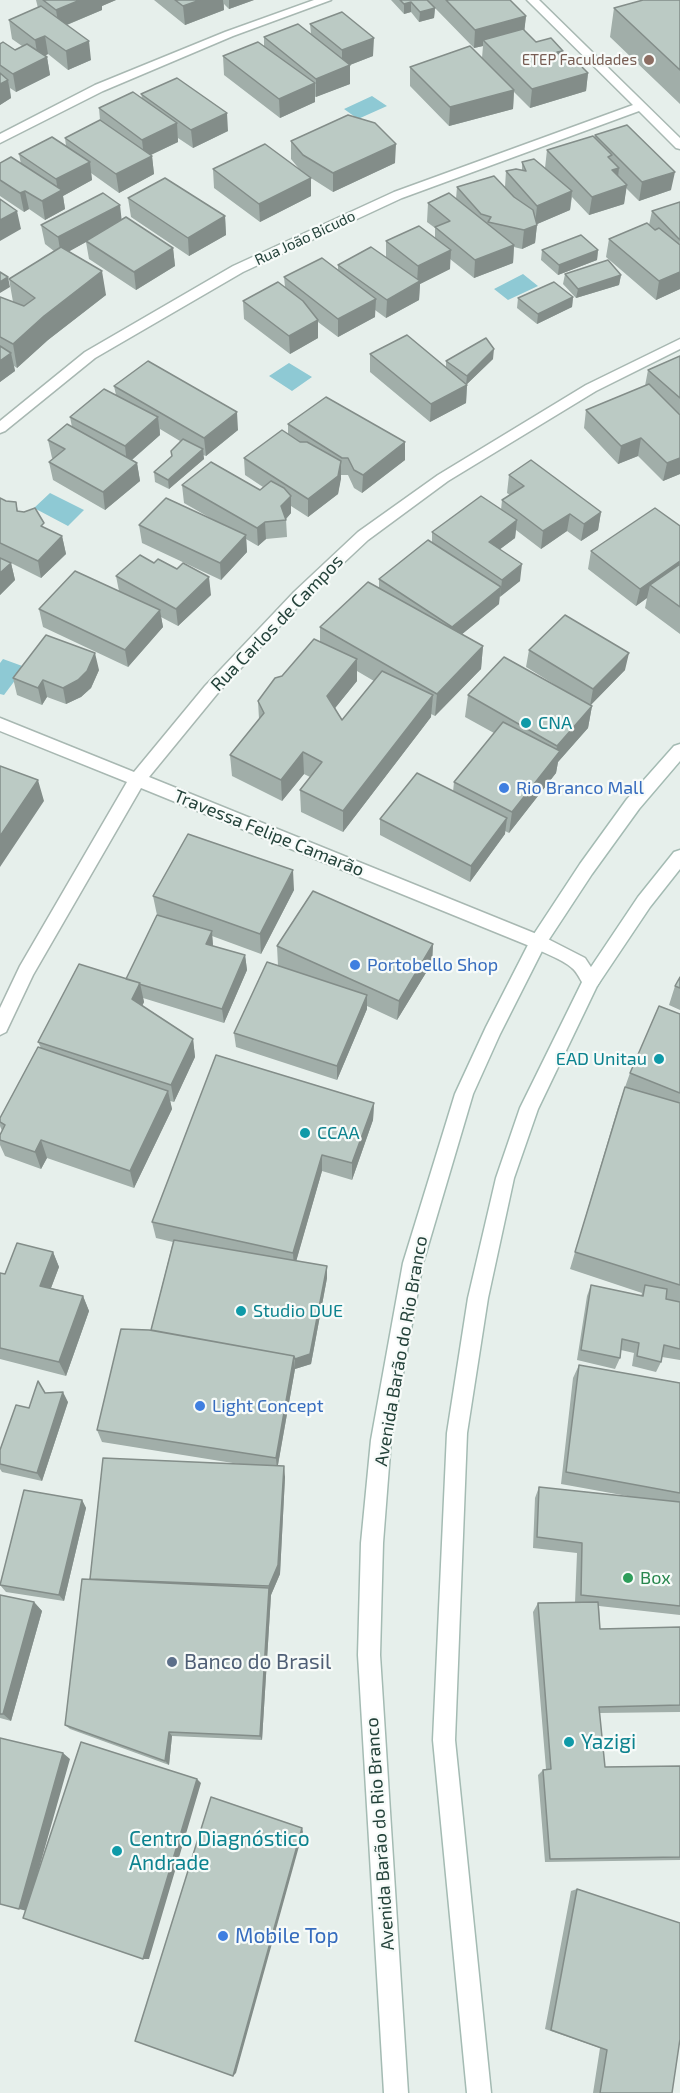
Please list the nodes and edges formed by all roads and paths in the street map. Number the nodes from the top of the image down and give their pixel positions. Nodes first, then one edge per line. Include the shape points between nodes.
1 (325, 0) edge
2 (534, 0) edge
3 (640, 107) junction
4 (0, 140) edge
5 (680, 145) edge
6 (680, 343) edge
7 (0, 428) edge
8 (0, 724) edge
9 (680, 750) edge
10 (137, 780) junction
11 (680, 857) edge
12 (538, 942) junction
13 (591, 981) junction
14 (0, 1027) edge
15 (396, 2093) edge
16 (479, 2093) edge

1 - 4 street via 229,34 110,84
2 - 3 street
3 - 5 street
3 - 7 street, Rua João Bicudo via 398,195 238,269 90,355
6 - 10 street, Rua Carlos de Campos via 591,388 463,466 363,536 299,596 211,690
8 - 10 street, Travessa Felipe Camarão
9 - 12 street, Avenida Barão do Rio Branco via 633,804
10 - 12 street, Travessa Felipe Camarão
10 - 14 street, Rua Carlos de Campos via 26,971
11 - 13 street via 644,902
12 - 13 street, Travessa Felipe Camarão via 579,963
12 - 15 street, Avenida Barão do Rio Branco via 464,1094 443,1160 413,1263 381,1440 372,1544 369,1655
13 - 16 street via 529,1108 505,1178 478,1298 458,1433 444,1740

